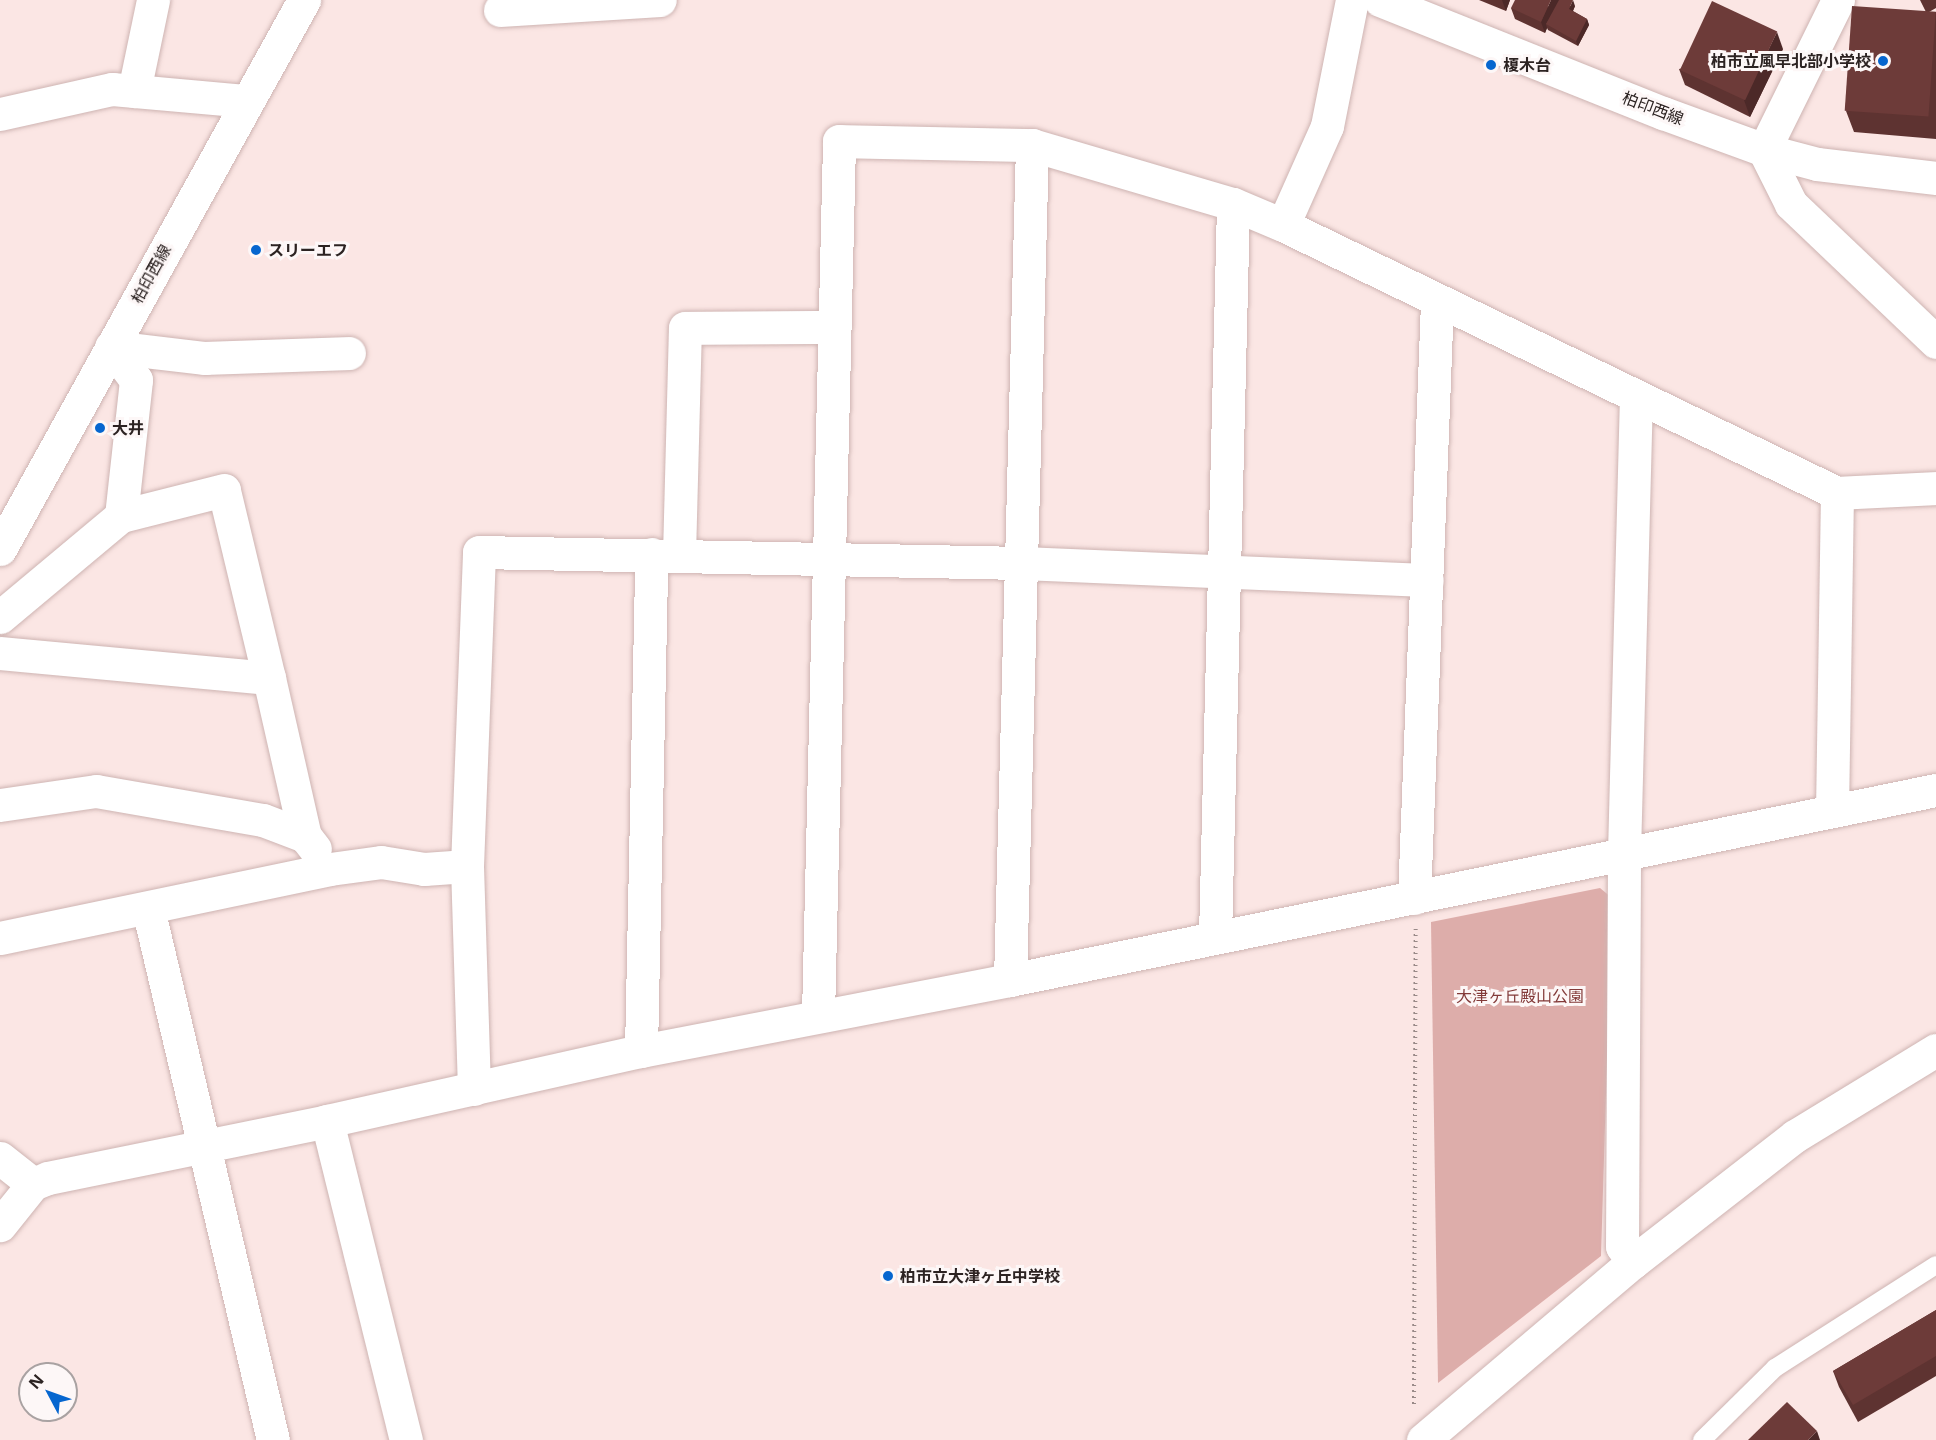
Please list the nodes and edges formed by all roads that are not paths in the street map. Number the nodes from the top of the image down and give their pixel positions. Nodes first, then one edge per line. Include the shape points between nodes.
1 (153, 0) edge
2 (304, 0) edge
3 (660, 0) edge
4 (1352, 0) edge
5 (1380, 0) edge
6 (1838, 0) edge
7 (500, 10) dead end
8 (134, 91) junction
9 (247, 101) junction
10 (0, 114) edge
11 (1032, 145) junction
12 (1764, 150) junction
13 (1936, 178) edge
14 (1233, 204) junction
15 (1282, 225) junction
16 (1437, 301) junction
17 (834, 327) junction
18 (1936, 342) edge
19 (111, 348) junction
20 (349, 353) dead end
21 (1636, 396) junction
22 (1936, 488) edge
23 (1837, 493) junction
24 (120, 516) junction
25 (0, 549) edge
26 (665, 554) junction
27 (829, 560) junction
28 (1021, 563) junction
29 (1225, 571) junction
30 (1427, 580) junction
31 (0, 616) edge
32 (0, 653) edge
33 (269, 678) junction
34 (1936, 790) edge
35 (0, 805) edge
36 (1832, 811) junction
37 (304, 836) junction
38 (1623, 853) junction
39 (467, 866) junction
40 (330, 869) junction
41 (1414, 898) junction
42 (148, 908) junction
43 (1215, 937) junction
44 (0, 938) edge
45 (1010, 980) junction
46 (818, 1015) junction
47 (1936, 1050) edge
48 (641, 1051) junction
49 (474, 1089) junction
50 (327, 1121) junction
51 (205, 1146) junction
52 (0, 1158) edge
53 (33, 1184) junction
54 (0, 1225) edge
55 (1633, 1262) junction
56 (1936, 1265) edge
57 (273, 1440) edge
58 (406, 1440) edge
59 (1423, 1440) edge
60 (1702, 1440) edge

1 - 8 street
2 - 9 street, 柏印西線
3 - 7 street
4 - 15 street via 1327,126
5 - 12 street, 柏印西線
6 - 12 street
8 - 9 street
8 - 10 street via 112,89
9 - 19 street, 柏印西線
11 - 14 street
11 - 17 street via 839,141
11 - 28 street
12 - 13 street, 柏印西線 via 1817,164
12 - 18 street via 1791,204
14 - 15 street
14 - 29 street
15 - 16 street
16 - 21 street
16 - 30 street
17 - 26 street via 685,328
17 - 27 street
19 - 20 street via 205,358
19 - 24 street via 136,380
19 - 25 street, 柏印西線
21 - 23 street
21 - 38 street
22 - 23 street
23 - 36 street
24 - 31 street
24 - 33 street via 224,490
26 - 27 street
26 - 39 street via 479,552
26 - 48 street
27 - 28 street
27 - 46 street
28 - 29 street
28 - 45 street
29 - 30 street
29 - 43 street
30 - 41 street
32 - 33 street
33 - 37 street
34 - 36 street
35 - 37 street via 96,790 262,820
36 - 38 street
37 - 40 street
38 - 41 street
38 - 55 street via 1622,1246
39 - 40 street via 424,869 381,862
39 - 49 street
40 - 42 street
41 - 43 street
42 - 44 street
42 - 51 street
43 - 45 street
45 - 46 street
46 - 48 street
47 - 55 street via 1795,1136
48 - 49 street
49 - 50 street
50 - 51 street
50 - 58 street
51 - 53 street
51 - 57 street
52 - 53 street
53 - 54 street
55 - 59 street
56 - 60 lane via 1774,1368

